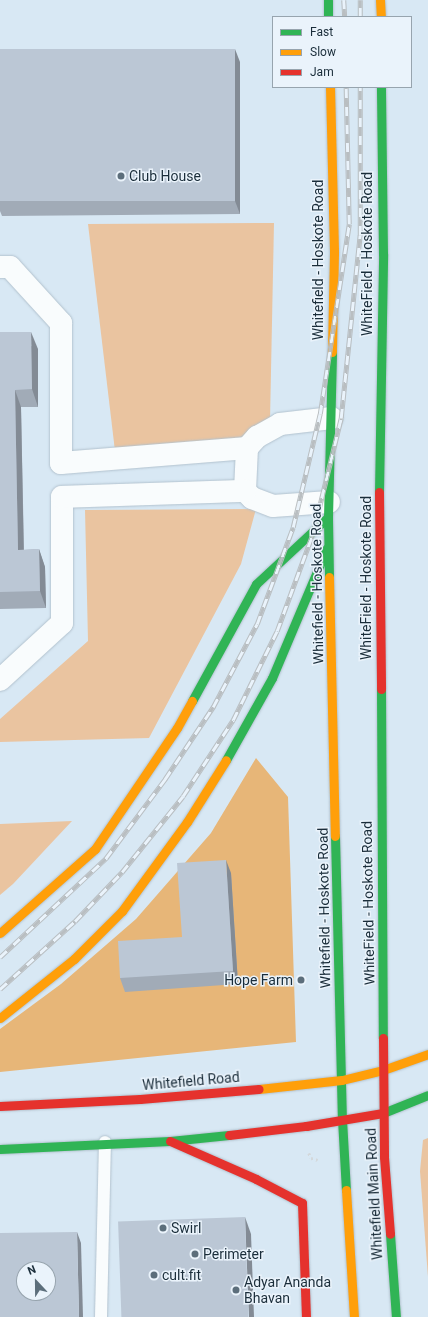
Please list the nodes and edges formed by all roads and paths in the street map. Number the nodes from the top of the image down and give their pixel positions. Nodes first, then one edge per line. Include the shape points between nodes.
1 (328, 0) edge
2 (380, 0) edge
3 (328, 16) edge
4 (381, 16) edge
5 (330, 88) edge
6 (381, 88) edge
7 (0, 267) edge
8 (332, 418) junction
9 (247, 448) junction
10 (61, 463) junction
11 (245, 491) junction
12 (62, 497) junction
13 (329, 510) junction
14 (330, 542) junction
15 (0, 680) edge
16 (0, 933) edge
17 (0, 1018) edge
18 (428, 1054) edge
19 (383, 1070) junction
20 (342, 1080) junction
21 (428, 1095) edge
22 (0, 1106) edge
23 (384, 1112) junction
24 (342, 1119) junction
25 (170, 1141) junction
26 (105, 1142) junction
27 (0, 1149) edge
28 (101, 1317) edge
29 (306, 1317) edge
30 (354, 1317) edge
31 (396, 1317) edge

1 - 3 main road
2 - 4 main road
5 - 8 main road, Whitefield - Hoskote Road via 334,253
6 - 19 main road, WhiteField - Hoskote Road via 383,254 379,429
7 - 10 street via 10,267 61,323
8 - 9 street via 280,424 257,438
8 - 13 main road, Whitefield - Hoskote Road
9 - 10 street
9 - 11 street
10 - 12 street
11 - 12 street
11 - 13 street via 252,498 273,506
12 - 15 street via 62,623
13 - 14 main road, Whitefield - Hoskote Road
13 - 16 main road via 256,584 177,728 95,849
14 - 17 main road via 272,678 220,772 187,822 122,911 74,959
14 - 20 main road, Whitefield - Hoskote Road
18 - 19 main road, Whitefield Road
19 - 20 main road, Whitefield Road
19 - 23 main road, Whitefield Main Road
20 - 22 main road, Whitefield Road via 140,1099
20 - 24 main road, Whitefield Main Road
21 - 23 main road
23 - 24 main road
23 - 31 main road, Whitefield Main Road via 384,1157
24 - 25 main road via 306,1126
24 - 30 main road, Whitefield Main Road
25 - 26 main road
25 - 29 main road via 256,1179 302,1203
26 - 27 main road
26 - 28 lane

